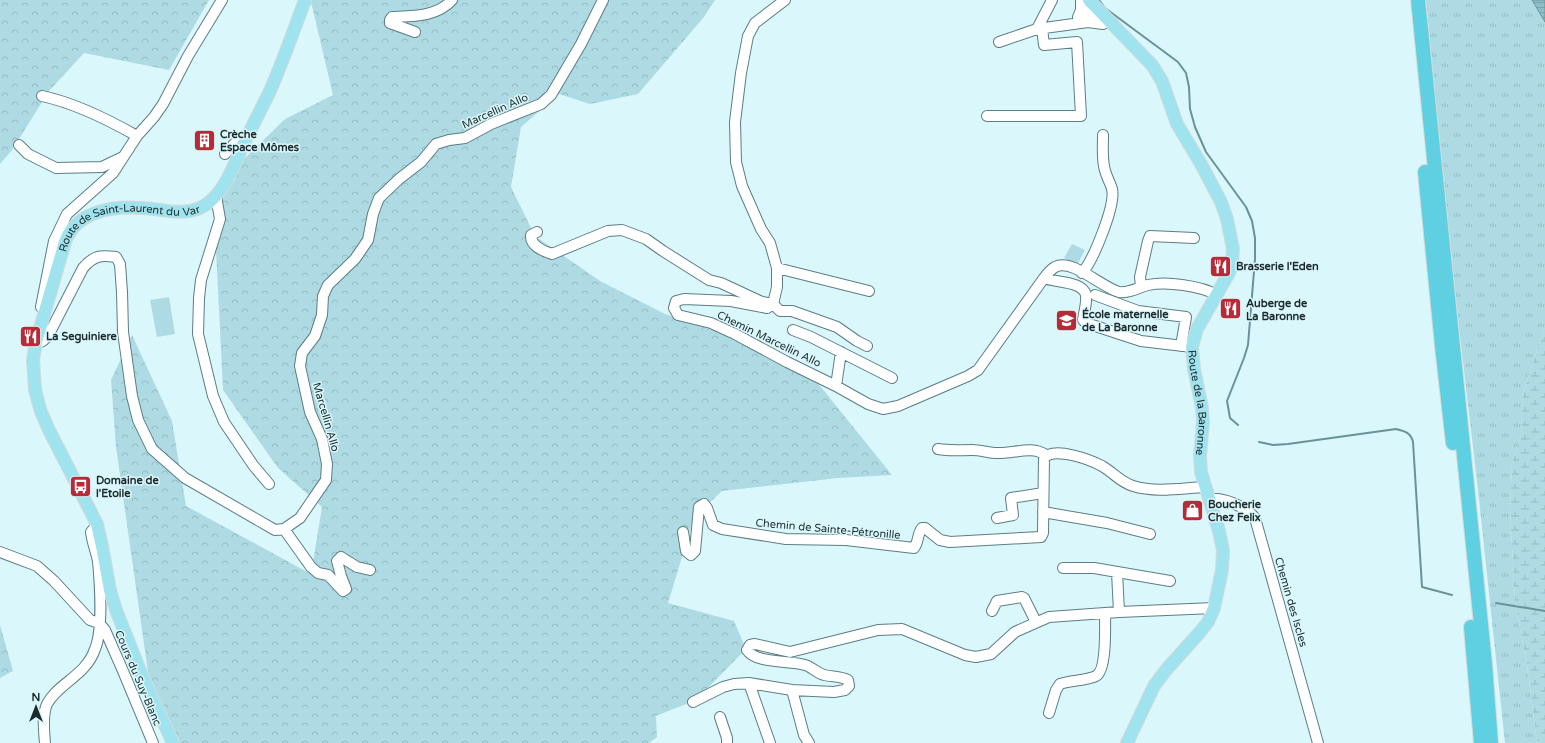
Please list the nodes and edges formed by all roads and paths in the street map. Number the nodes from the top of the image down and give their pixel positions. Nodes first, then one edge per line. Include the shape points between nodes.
1 (222, 0) edge
2 (305, 0) edge
3 (452, 0) edge
4 (603, 0) edge
5 (785, 0) edge
6 (1052, 0) edge
7 (1408, 0) edge
8 (1418, 0) edge
9 (1087, 8) edge
10 (1107, 23) junction
11 (1039, 29) junction
12 (415, 32) dead end
13 (999, 42) dead end
14 (42, 96) dead end
15 (987, 116) dead end
16 (1103, 135) dead end
17 (137, 136) junction
18 (19, 145) dead end
19 (243, 145) junction
20 (225, 154) dead end
21 (123, 157) junction
22 (216, 196) junction
23 (537, 232) dead end
24 (1194, 238) dead end
25 (777, 268) junction
26 (1082, 273) junction
27 (1044, 278) junction
28 (1140, 287) junction
29 (869, 291) dead end
30 (1095, 295) dead end
31 (1217, 295) junction
32 (773, 304) junction
33 (42, 322) junction
34 (793, 330) dead end
35 (36, 342) junction
36 (867, 346) dead end
37 (1187, 346) junction
38 (841, 352) junction
39 (892, 378) dead end
40 (836, 386) junction
41 (938, 449) dead end
42 (1046, 455) junction
43 (269, 484) dead end
44 (1205, 487) junction
45 (1043, 493) junction
46 (1209, 500) junction
47 (1043, 512) junction
48 (997, 518) dead end
49 (97, 524) junction
50 (284, 529) junction
51 (683, 532) dead end
52 (1150, 534) dead end
53 (0, 552) edge
54 (1063, 568) dead end
55 (370, 570) dead end
56 (1120, 572) junction
57 (1170, 581) dead end
58 (1214, 608) junction
59 (992, 611) dead end
60 (1122, 612) junction
61 (1105, 613) junction
62 (1036, 622) junction
63 (99, 623) junction
64 (749, 683) junction
65 (792, 690) junction
66 (693, 702) dead end
67 (1049, 714) dead end
68 (720, 717) dead end
69 (45, 743) edge
70 (153, 743) edge
71 (173, 743) edge
72 (727, 743) edge
73 (770, 743) edge
74 (810, 743) edge
75 (1127, 743) edge
76 (1318, 743) edge
77 (1481, 743) edge
78 (1491, 743) edge

1 - 17 street via 163,104
2 - 19 main road, Route de Saint-Laurent du Var via 269,92
3 - 12 street via 430,14 392,17 390,20 390,23
4 - 50 street, Marcellin Allo via 551,95 541,104 491,124 465,138 436,144 421,162 380,198 373,214 368,240 355,259 328,285 323,296 322,315 315,336 302,353 300,366 310,412 322,439 327,464 326,480 300,518
5 - 25 street via 755,23 748,36 735,122 736,162 742,186 770,243
6 - 11 street
7 - 77 highway
8 - 78 highway
9 - 10 main road, Route de la Baronne
9 - 10 street
9 - 11 street via 1071,24
10 - 31 main road, Route de la Baronne via 1152,65 1162,81 1177,124 1211,183 1227,219 1233,250 1232,263
11 - 13 street
11 - 15 street via 1044,45 1078,42 1080,116
14 - 17 street via 62,100
16 - 26 street via 1104,166 1112,189 1112,207 1094,253
17 - 21 street
18 - 21 street via 28,154 56,168 102,167
19 - 20 street via 234,144
19 - 22 main road, Route de Saint-Laurent du Var
21 - 33 street via 113,173 66,214 54,241 39,316
22 - 33 main road, Route de Saint-Laurent du Var via 202,208 192,211 119,208 91,214 81,220 73,226 67,236
22 - 43 street via 220,219 201,280 198,334 213,396 224,422
23 - 32 street via 531,235 534,245 552,254 608,231 622,230 646,239 709,280
24 - 28 street via 1150,236
25 - 29 street
25 - 32 street via 777,287
26 - 27 street, Chemin Marcellin Allo via 1071,266 1063,265 1056,266
26 - 28 street, Chemin Marcellin Allo via 1110,289 1121,292
27 - 37 street via 1073,284 1084,290 1086,299 1083,320 1086,323 1141,341
27 - 40 street, Chemin Marcellin Allo via 978,370 968,376 898,406 883,409 868,404
28 - 31 street, Chemin Marcellin Allo via 1154,284 1195,286
30 - 37 street via 1138,311 1186,317
31 - 37 main road, Route de la Baronne
32 - 36 street via 780,310 792,311 837,327
32 - 40 street, Chemin Marcellin Allo via 767,308 731,301 684,299 676,301 674,308 678,315 735,334
33 - 35 main road, Route de Saint-Laurent du Var
34 - 38 street
35 - 49 main road, Route de Saint-Laurent du Var via 33,369 40,407
35 - 50 street via 39,343 48,336 83,268 90,260 103,255 116,257 120,264 123,332 132,396 138,420 152,449 185,478 275,530
37 - 44 main road, Route de la Baronne via 1202,408 1200,463
38 - 39 street
38 - 40 street
41 - 42 street via 998,454 1025,450 1040,451
42 - 44 street via 1072,455 1088,460 1103,467 1118,480 1134,486 1151,489
42 - 45 street, Chemin de Sainte-Pétronille
44 - 46 main road, Route de la Baronne
45 - 47 street, Chemin de Sainte-Pétronille
45 - 48 street via 1012,498 1013,515
46 - 58 main road, Route de la Baronne via 1220,536 1223,560
46 - 76 street, Chemin des Iscles via 1222,499 1250,511 1254,518
47 - 51 street, Chemin de Sainte-Pétronille via 1041,536 950,542 940,540 922,528 914,548 846,540 786,539 722,529 713,525 704,504 699,507 695,551 691,554 686,551
47 - 52 street
49 - 63 street via 91,532 98,562
49 - 71 main road, Route de Saint-Laurent du Var via 116,610
50 - 55 street via 311,567 318,573 328,575 343,590 346,589 337,561 341,557
53 - 63 street via 37,566 90,620
54 - 56 street via 1094,568
56 - 57 street
56 - 60 street
58 - 60 street
58 - 75 main road, Route de la Baronne via 1208,622 1154,686
59 - 62 street via 997,601 1022,597
60 - 61 street
61 - 62 street via 1049,616
61 - 67 street via 1104,652 1099,673 1060,684
62 - 65 street via 1015,632 991,654 976,657 965,655 902,629 878,630 790,652 750,645 747,650 750,654 805,665 823,675 842,677 848,680 849,686 845,690 834,692
63 - 69 street via 92,658 47,704
63 - 70 street, Cours du Suy-Blanc via 105,630
64 - 65 street
64 - 66 street via 723,687
64 - 73 street
65 - 74 street via 804,734
68 - 72 street

